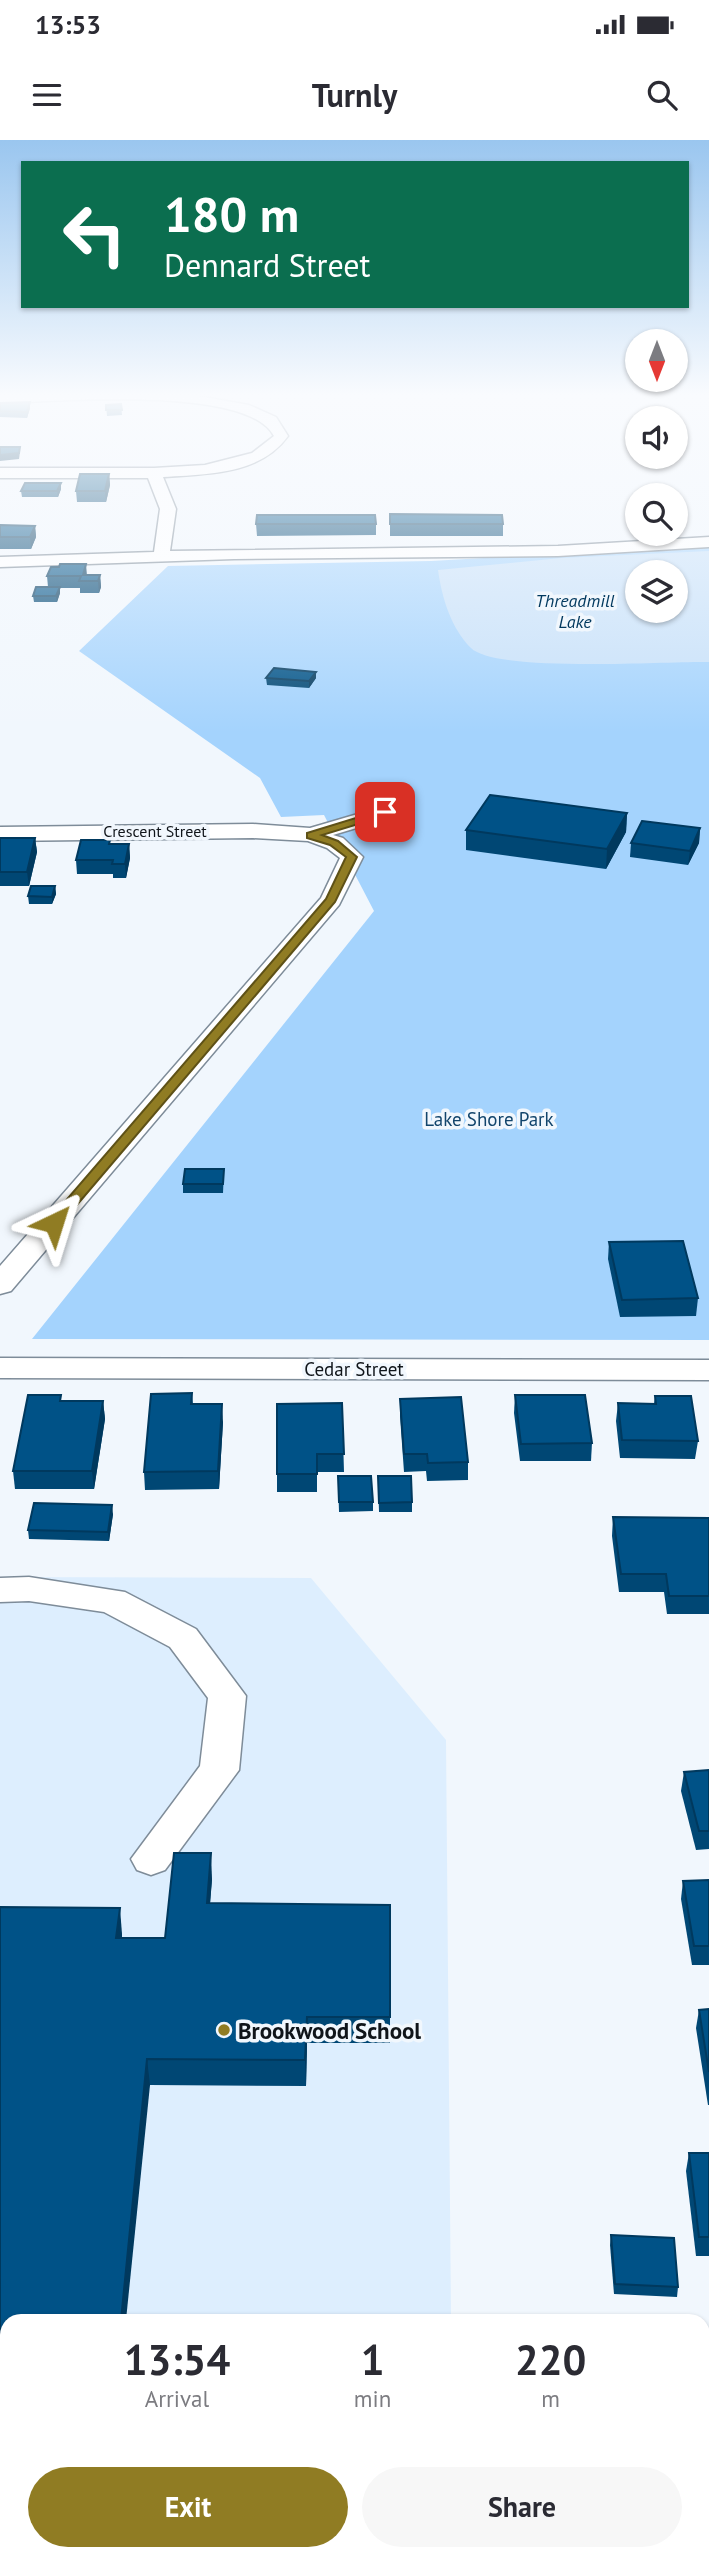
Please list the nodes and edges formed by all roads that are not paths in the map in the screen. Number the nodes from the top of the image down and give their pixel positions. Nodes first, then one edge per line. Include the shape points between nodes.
1 (167, 507) edge
2 (237, 535) dead end
3 (709, 541) edge
4 (234, 554) junction
5 (161, 558) junction
6 (0, 562) edge
7 (385, 812) dead end
8 (0, 834) edge
9 (311, 835) junction
10 (0, 1285) edge
11 (0, 1368) edge
12 (709, 1370) edge
13 (0, 1590) edge
14 (151, 1859) dead end

1 - 5 street
2 - 4 street
3 - 4 street via 558,551
4 - 5 street
5 - 6 street
7 - 9 street
8 - 9 street, Crescent Street via 253,831
9 - 10 street via 334,843 352,857 331,900
11 - 12 street, Cedar Street
13 - 14 street via 29,1588 112,1601 183,1638 227,1696 219,1770

